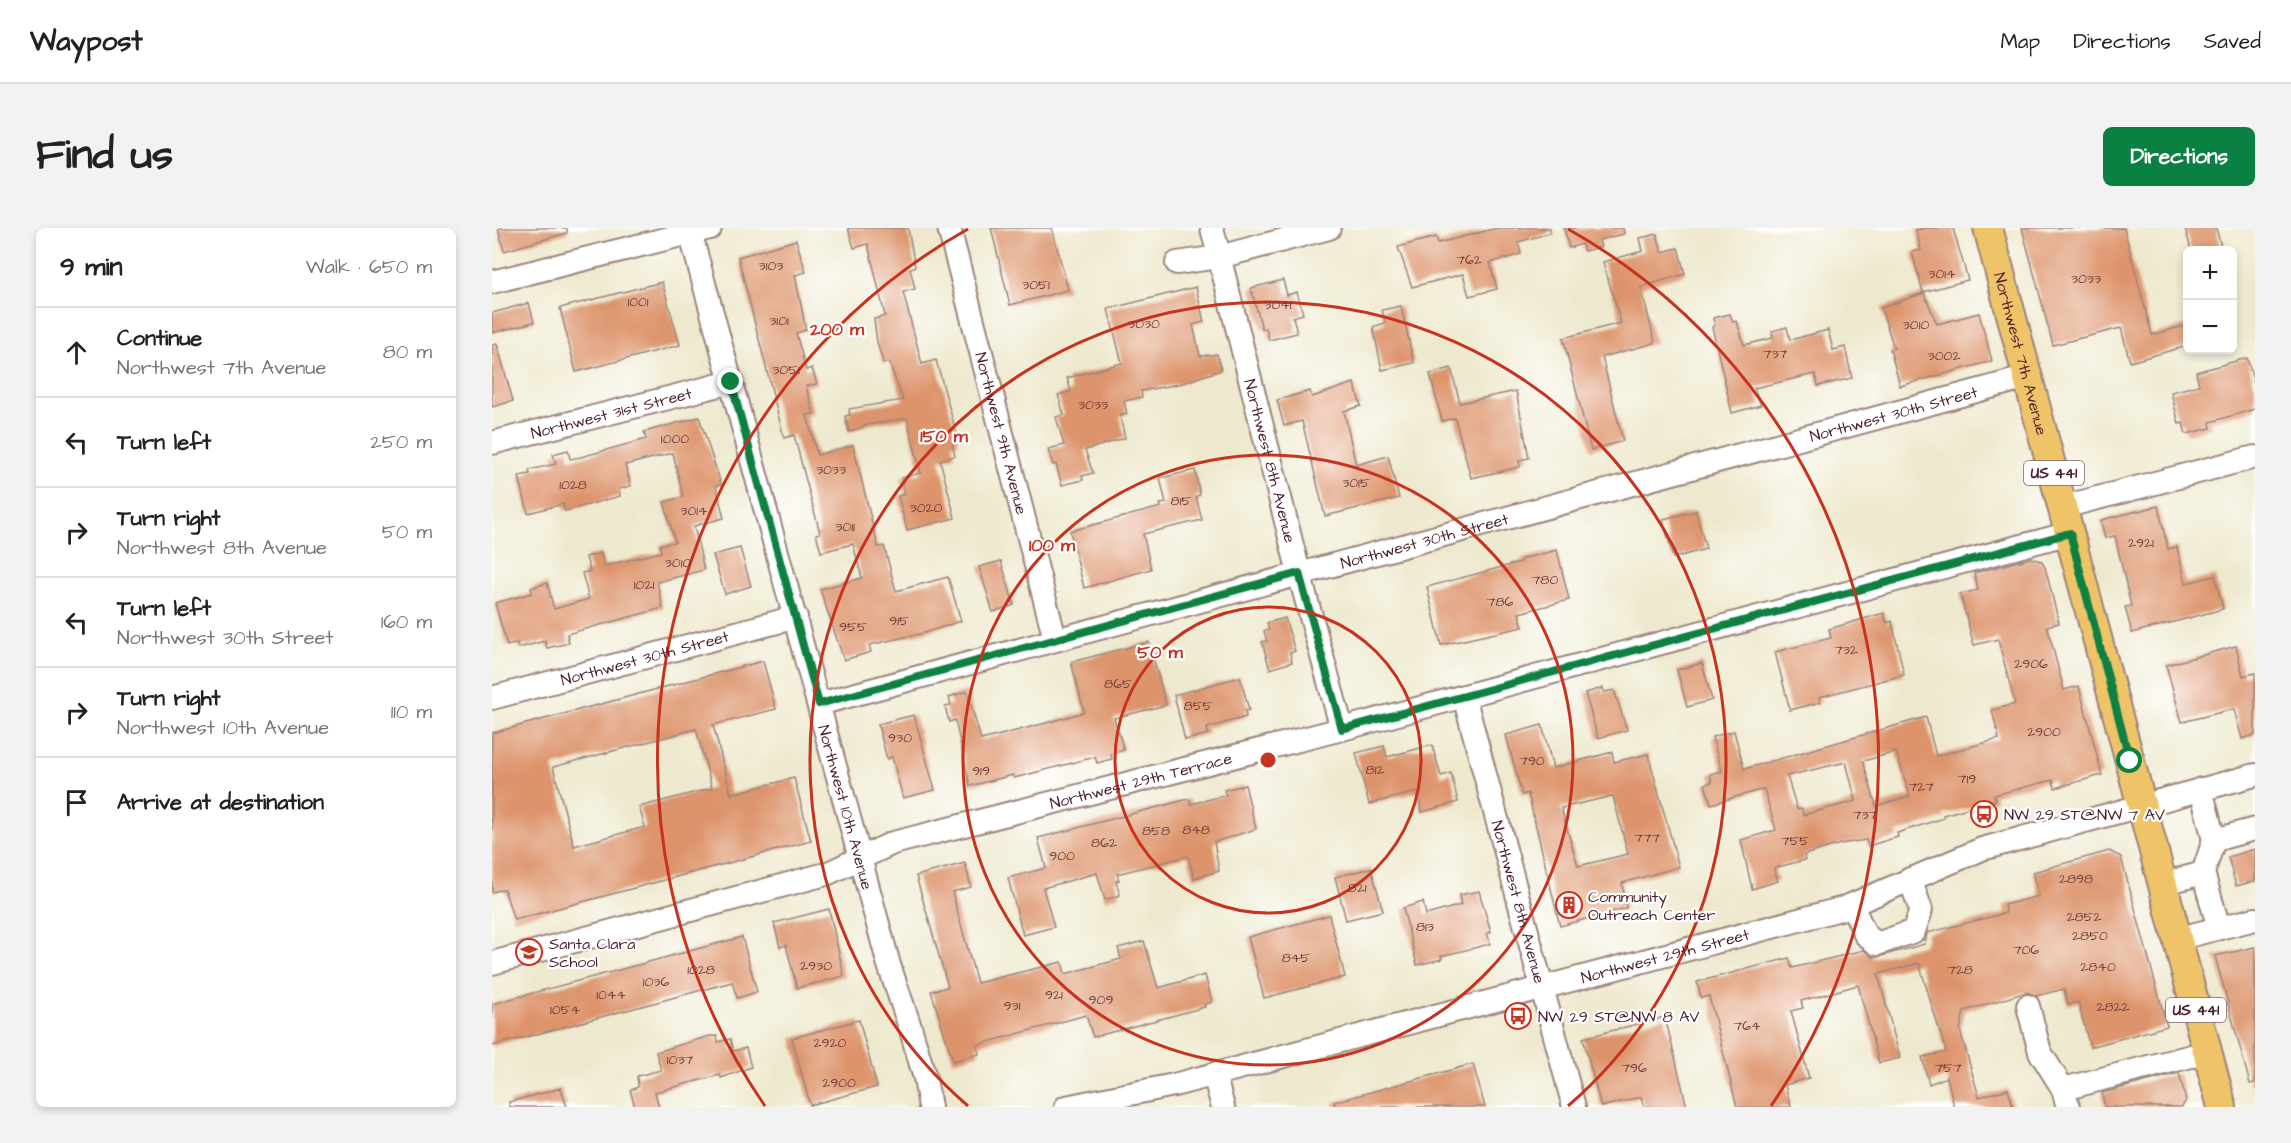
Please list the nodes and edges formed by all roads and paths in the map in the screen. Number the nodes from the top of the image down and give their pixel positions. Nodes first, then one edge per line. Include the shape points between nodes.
1 (949, 228) edge
2 (1212, 228) edge
3 (1329, 228) edge
4 (1988, 228) edge
5 (696, 230) edge
6 (1219, 257) junction
7 (1177, 263) dead end
8 (492, 282) edge
9 (2028, 377) junction
10 (731, 382) junction
11 (492, 443) edge
12 (2255, 457) edge
13 (2066, 520) junction
14 (1299, 573) junction
15 (796, 617) junction
16 (1055, 639) junction
17 (1464, 696) junction
18 (492, 699) edge
19 (819, 704) junction
20 (1342, 729) junction
21 (2254, 778) edge
22 (2201, 789) junction
23 (2142, 804) junction
24 (2255, 829) edge
25 (2214, 840) junction
26 (860, 858) junction
27 (2203, 873) junction
28 (1910, 879) junction
29 (2162, 884) junction
30 (1852, 905) junction
31 (2255, 919) edge
32 (2219, 928) junction
33 (2176, 939) junction
34 (492, 963) edge
35 (1543, 988) junction
36 (2028, 1006) dead end
37 (2207, 1052) junction
38 (1214, 1074) junction
39 (2065, 1098) edge
40 (930, 1107) edge
41 (1066, 1107) edge
42 (1223, 1107) edge
43 (1574, 1107) edge
44 (2222, 1107) edge

1 - 16 street, Northwest 9th Avenue
2 - 6 street, Northwest 8th Avenue
3 - 6 street
4 - 9 main road, Northwest 7th Avenue / US 441
5 - 8 street
5 - 10 street, Northwest 10th Avenue
6 - 7 street
6 - 14 street, Northwest 8th Avenue
9 - 13 main road, Northwest 7th Avenue / US 441
9 - 14 street, Northwest 30th Street
10 - 11 street, Northwest 31st Street
10 - 15 street, Northwest 10th Avenue
12 - 13 street
13 - 17 street, Northwest 29th Terrace
13 - 23 main road, Northwest 7th Avenue / US 441
14 - 16 street, Northwest 30th Street
14 - 20 street, Northwest 8th Avenue
15 - 18 street, Northwest 30th Street
15 - 19 street, Northwest 10th Avenue
16 - 19 street, Northwest 30th Street
17 - 20 street, Northwest 29th Terrace
17 - 35 street, Northwest 8th Avenue
19 - 26 street, Northwest 10th Avenue
20 - 26 street, Northwest 29th Terrace via 893,843
21 - 22 street, Northwest 29th Street
22 - 23 street, Northwest 29th Street
22 - 25 street
23 - 28 street, Northwest 29th Street via 1982,849
23 - 29 main road, Northwest 7th Avenue / US 441
24 - 25 street
25 - 27 street
26 - 34 street, Northwest 29th Terrace via 826,874
26 - 40 street, Northwest 10th Avenue via 925,1078
27 - 29 street
27 - 32 street
28 - 30 street, Northwest 29th Street
28 - 30 street via 1921,910 1914,931 1877,944 1865,934
29 - 33 main road, Northwest 7th Avenue / US 441
30 - 35 street, Northwest 29th Street
31 - 32 street
32 - 33 street
33 - 37 main road, Northwest 7th Avenue / US 441
35 - 38 street, Northwest 29th Street
35 - 43 street, Northwest 8th Avenue
36 - 39 street via 2040,1052
37 - 39 street
37 - 44 main road, Northwest 7th Avenue / US 441
38 - 41 street, Northwest 29th Street
38 - 42 street

